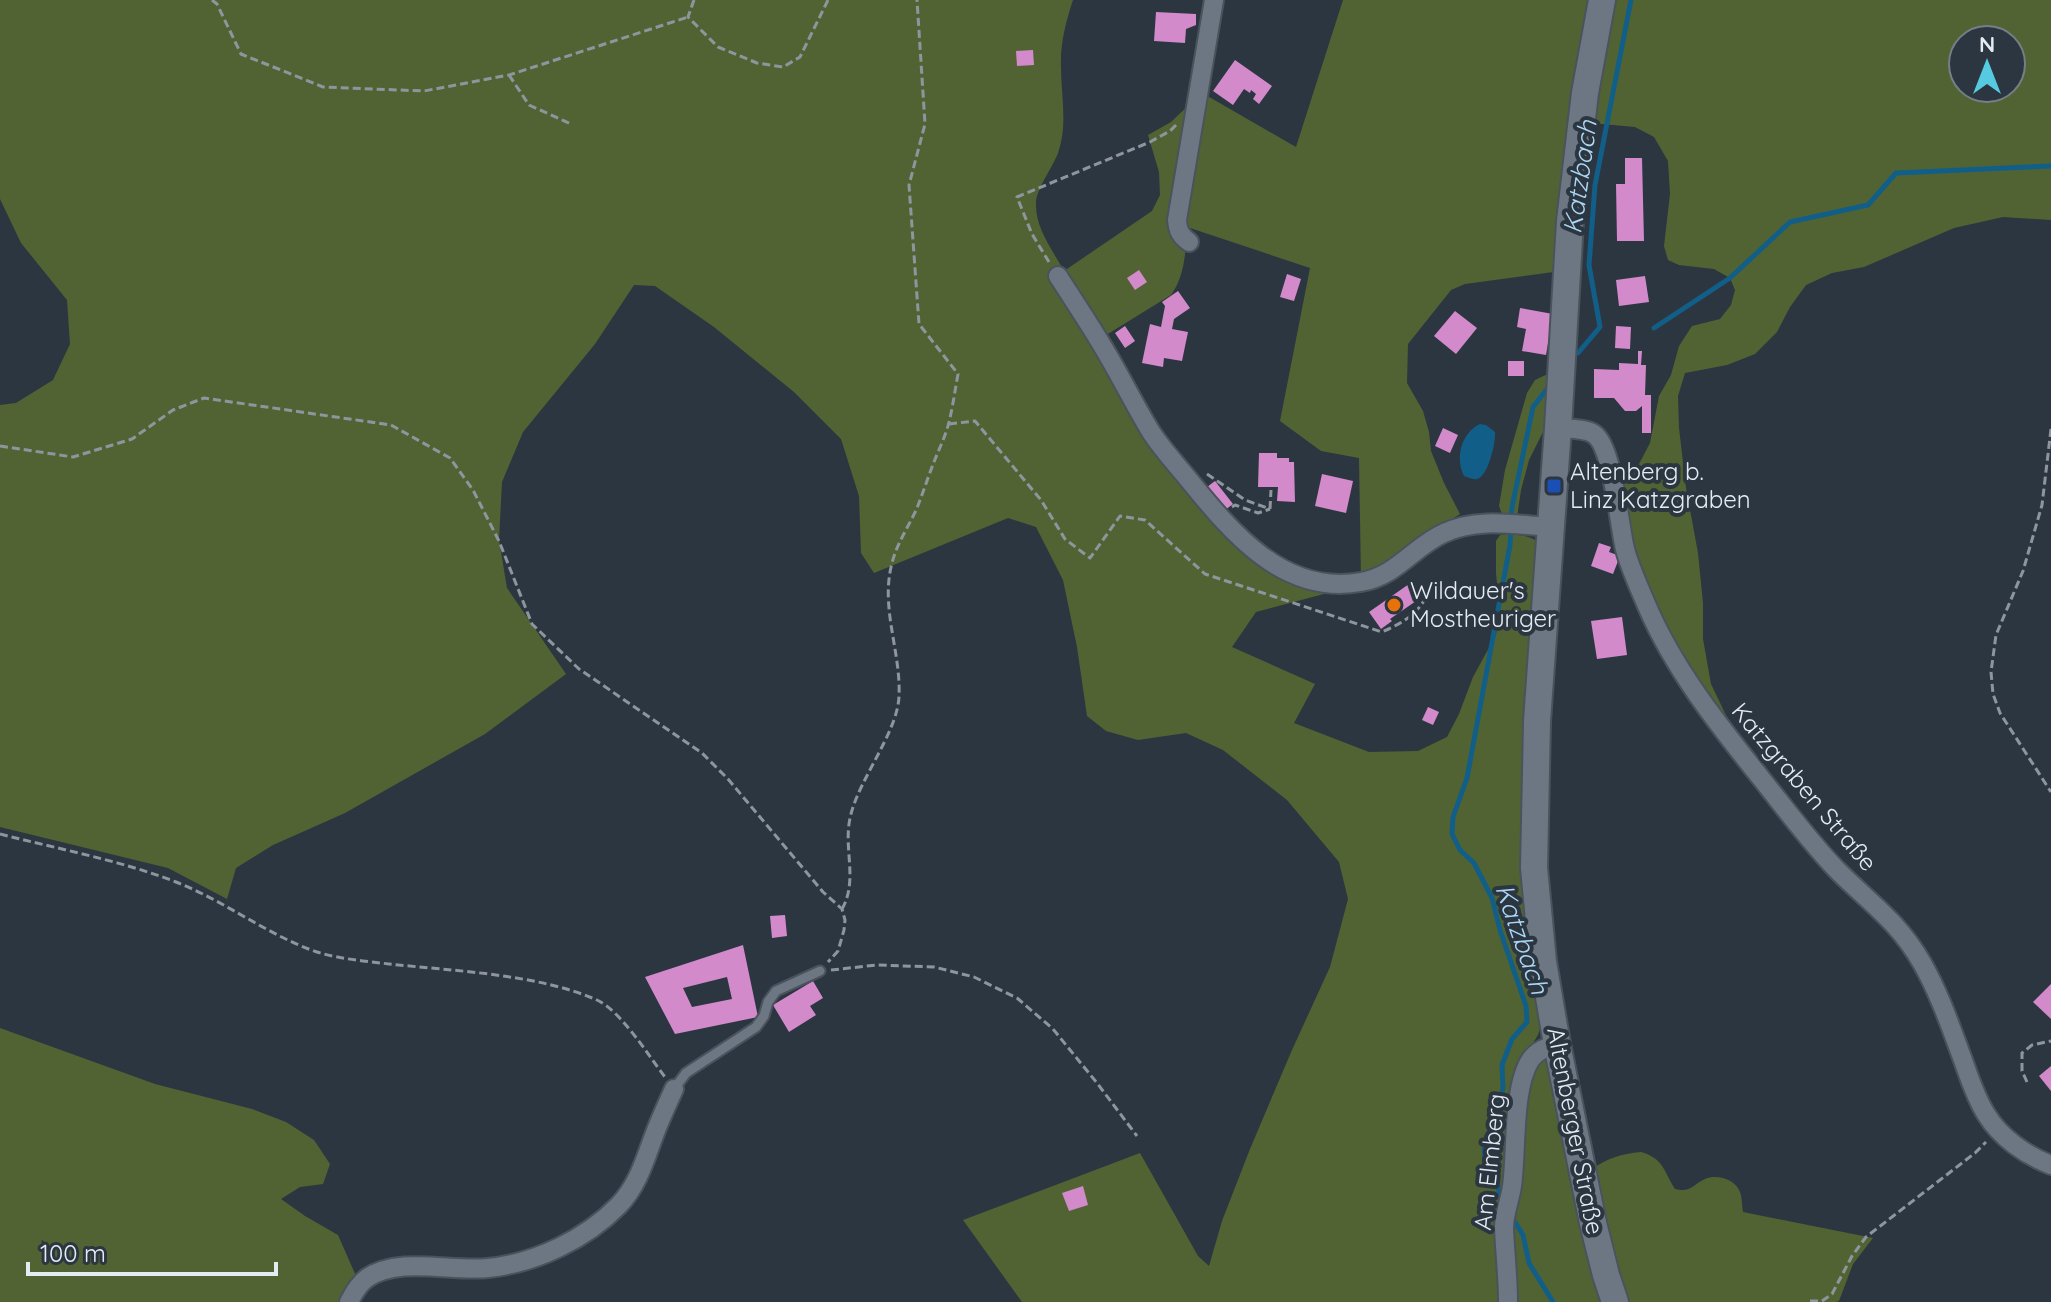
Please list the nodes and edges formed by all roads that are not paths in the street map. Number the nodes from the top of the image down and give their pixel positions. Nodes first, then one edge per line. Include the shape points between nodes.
1 (1214, 0) edge
2 (1602, 0) edge
3 (1189, 242) dead end
4 (1058, 276) road end
5 (1558, 428) junction
6 (1552, 527) junction
7 (820, 971) road end
8 (1557, 1044) junction
9 (674, 1089) joint
10 (2051, 1165) edge
11 (349, 1302) edge
12 (1508, 1302) edge
13 (1615, 1302) edge

1 - 3 street via 1177,220 1181,236
2 - 5 street, Altenberger Straße via 1574,174
4 - 6 street via 1152,433 1218,516 1271,563 1302,578 1343,585 1388,572 1442,533 1469,524
5 - 6 street, Altenberger Straße
5 - 10 street, Katzgraben Straße via 1594,433 1603,445 1625,550 1669,652 1800,827 1908,941 1938,997 1985,1113 1998,1131
6 - 8 street, Altenberger Straße via 1537,721 1534,868
7 - 9 lane via 776,991 756,1027 686,1073
8 - 12 street, Am Elmberg via 1532,1057 1524,1073 1504,1225
8 - 13 street, Altenberger Straße via 1593,1223
9 - 11 street via 633,1188 599,1224 542,1254 488,1268 393,1268 366,1279

